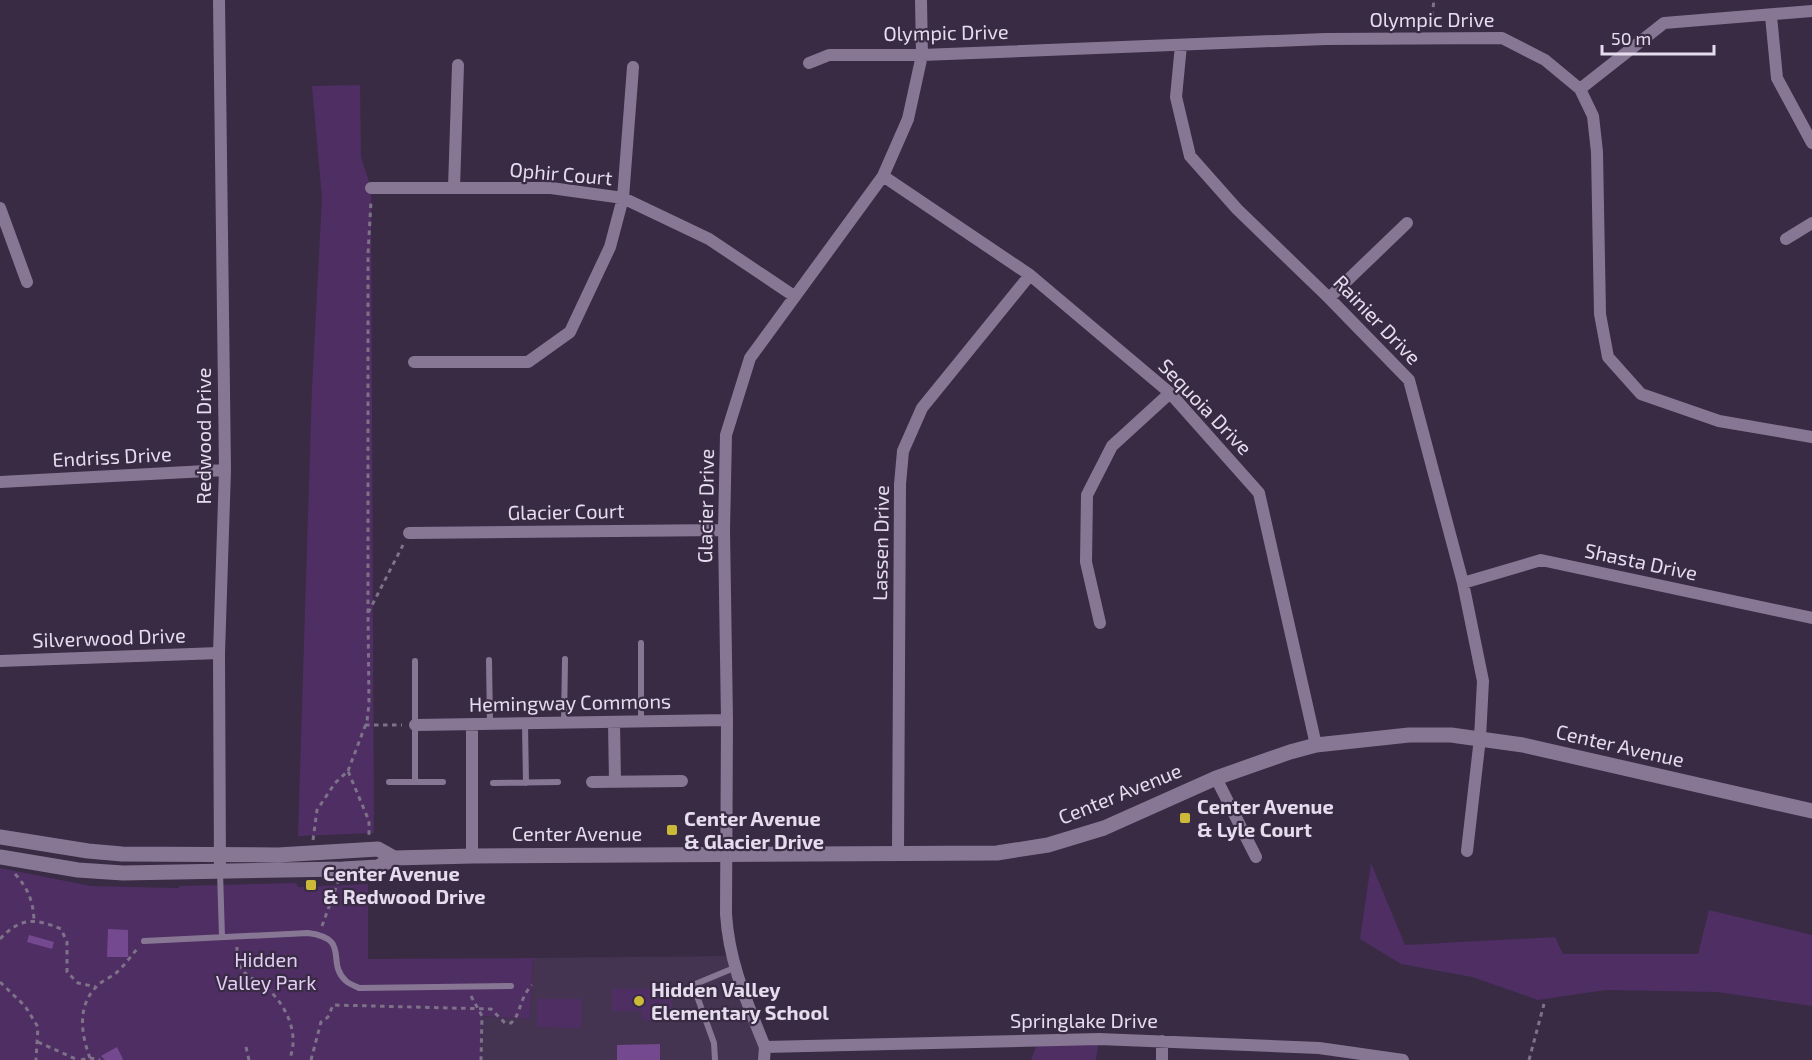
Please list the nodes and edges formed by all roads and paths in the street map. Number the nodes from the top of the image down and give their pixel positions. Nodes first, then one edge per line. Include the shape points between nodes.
1 (219, 0) edge
2 (921, 0) edge
3 (1434, 0) edge
4 (1812, 11) edge
5 (1771, 15) junction
6 (1430, 38) junction
7 (1181, 45) junction
8 (922, 55) junction
9 (809, 63) dead end
10 (458, 64) dead end
11 (633, 67) dead end
12 (1580, 89) junction
13 (1812, 143) edge
14 (883, 176) junction
15 (371, 188) joint
16 (454, 188) junction
17 (623, 198) junction
18 (0, 208) edge
19 (1407, 223) dead end
20 (1812, 223) edge
21 (1786, 239) dead end
22 (1030, 275) junction
23 (27, 282) dead end
24 (794, 296) junction
25 (1329, 298) junction
26 (414, 362) dead end
27 (1170, 393) junction
28 (1812, 437) edge
29 (225, 470) junction
30 (0, 482) edge
31 (724, 530) junction
32 (409, 533) joint
33 (1463, 583) junction
34 (368, 613) junction
35 (1812, 618) edge
36 (1100, 623) dead end
37 (641, 643) dead end
38 (219, 653) junction
39 (565, 659) dead end
40 (489, 660) dead end
41 (0, 661) edge
42 (415, 661) dead end
43 (727, 720) junction
44 (614, 722) junction
45 (641, 722) junction
46 (564, 723) junction
47 (472, 724) junction
48 (490, 724) junction
49 (525, 724) junction
50 (365, 725) junction
51 (415, 725) junction
52 (1480, 738) junction
53 (1316, 745) junction
54 (348, 771) junction
55 (1216, 778) junction
56 (682, 781) dead end
57 (389, 782) dead end
58 (415, 782) junction
59 (443, 782) dead end
60 (558, 782) dead end
61 (592, 782) dead end
62 (615, 782) junction
63 (493, 783) dead end
64 (526, 783) junction
65 (1812, 811) edge
66 (0, 837) edge
67 (368, 849) junction
68 (312, 851) junction
69 (1467, 851) dead end
70 (726, 854) junction
71 (898, 854) junction
72 (219, 855) junction
73 (472, 856) junction
74 (2, 857) edge
75 (1256, 857) dead end
76 (394, 858) junction
77 (343, 869) junction
78 (220, 871) junction
79 (34, 920) junction
80 (319, 935) junction
81 (222, 937) junction
82 (0, 939) edge
83 (144, 941) joint
84 (734, 968) junction
85 (0, 982) edge
86 (532, 985) dead end
87 (467, 986) junction
88 (511, 986) dead end
89 (96, 987) junction
90 (1544, 1004) dead end
91 (476, 1008) junction
92 (1162, 1041) junction
93 (38, 1042) junction
94 (246, 1047) dead end
95 (764, 1054) edge
96 (90, 1058) junction
97 (36, 1060) edge
98 (80, 1060) edge
99 (100, 1060) edge
100 (249, 1060) edge
101 (289, 1060) edge
102 (311, 1060) edge
103 (481, 1060) edge
104 (715, 1060) edge
105 (1162, 1060) edge
106 (1403, 1060) edge
107 (1529, 1060) edge

1 - 29 street, Redwood Drive
2 - 8 street, Glacier Drive
3 - 6 path
4 - 5 street
5 - 12 street via 1664,24
5 - 13 street via 1777,78
6 - 7 street, Olympic Drive
6 - 12 street, Olympic Drive via 1502,38 1545,60
7 - 8 street, Olympic Drive
7 - 25 street, Rainier Drive via 1176,97 1190,156 1237,209
8 - 9 street, Olympic Drive via 829,55
8 - 14 street, Glacier Drive via 908,118
10 - 16 street
11 - 17 street
12 - 28 street, Olympic Drive via 1593,116 1598,152 1600,314 1608,357 1641,394 1719,421
14 - 22 street, Sequoia Drive
14 - 24 street, Glacier Drive
15 - 16 street, Ophir Court
15 - 34 path
16 - 17 street, Ophir Court via 551,188
17 - 24 street, Ophir Court via 709,238
17 - 26 street via 610,248 570,332 528,362
18 - 23 street
19 - 25 street
20 - 21 street
22 - 27 street, Sequoia Drive
22 - 71 street, Lassen Drive via 922,408 903,451
24 - 31 street, Glacier Drive via 750,358 726,435
25 - 33 street, Rainier Drive via 1409,380
27 - 36 street via 1112,446 1087,495 1086,562
27 - 53 street, Sequoia Drive via 1259,493
29 - 30 street, Endriss Drive
29 - 38 street, Redwood Drive
31 - 32 street, Glacier Court
31 - 43 street, Glacier Drive
32 - 34 path
33 - 35 street, Shasta Drive via 1541,560
33 - 52 street, Rainier Drive via 1484,681
34 - 50 path via 369,704
37 - 45 lane
38 - 41 street, Silverwood Drive
38 - 72 street, Redwood Drive
39 - 46 lane
40 - 48 lane
42 - 51 lane
43 - 45 street, Hemingway Commons
43 - 70 street, Glacier Drive
44 - 45 street, Hemingway Commons
44 - 46 street, Hemingway Commons
44 - 62 street
46 - 49 street, Hemingway Commons
47 - 48 street, Hemingway Commons
47 - 51 street, Hemingway Commons
47 - 73 street
48 - 49 street, Hemingway Commons
49 - 64 lane
50 - 51 path
50 - 54 path
51 - 58 lane
52 - 53 street, Center Avenue via 1409,735
52 - 65 street, Center Avenue
52 - 69 street, Rainier Drive
53 - 55 street, Center Avenue
54 - 67 path via 369,821
54 - 68 path via 317,810
55 - 71 street, Center Avenue via 1104,828 1048,845 997,853
55 - 75 street
56 - 62 street
57 - 58 lane
58 - 59 lane
60 - 64 lane
61 - 62 street
63 - 64 lane
66 - 72 street, Center Avenue via 122,854
67 - 68 street, Center Avenue
67 - 76 street, Center Avenue via 378,849
68 - 72 street, Center Avenue
70 - 71 street, Center Avenue
70 - 73 street, Center Avenue
70 - 84 street, Glacier Drive via 728,940
72 - 78 street, Redwood Drive
73 - 76 street, Center Avenue
74 - 78 street, Center Avenue via 123,873
74 - 79 path via 33,902
76 - 77 street, Center Avenue via 378,867
77 - 78 street, Center Avenue
77 - 80 path
78 - 81 lane
79 - 82 path via 10,928
79 - 89 path via 61,929 67,942 67,972 78,983
80 - 81 lane
80 - 87 lane via 333,944 339,971 346,981 359,988
81 - 83 lane
81 - 101 path via 237,942 238,963 248,977 285,1007 292,1032
83 - 89 path via 117,972
84 - 95 street, Glacier Drive
84 - 104 lane via 693,985 714,1043
85 - 93 path via 25,1006 38,1027
86 - 91 path via 524,993 517,1019 511,1023 505,1023 490,1009
87 - 88 lane
87 - 91 path
89 - 96 path via 85,1006 81,1028
90 - 107 path
91 - 102 path via 333,1005 321,1022
91 - 103 path via 482,1016
92 - 95 street, Springlake Drive via 1039,1039
92 - 105 street
92 - 106 street, Springlake Drive via 1319,1048
93 - 97 path
93 - 98 path
94 - 100 path
96 - 98 path
96 - 99 path

